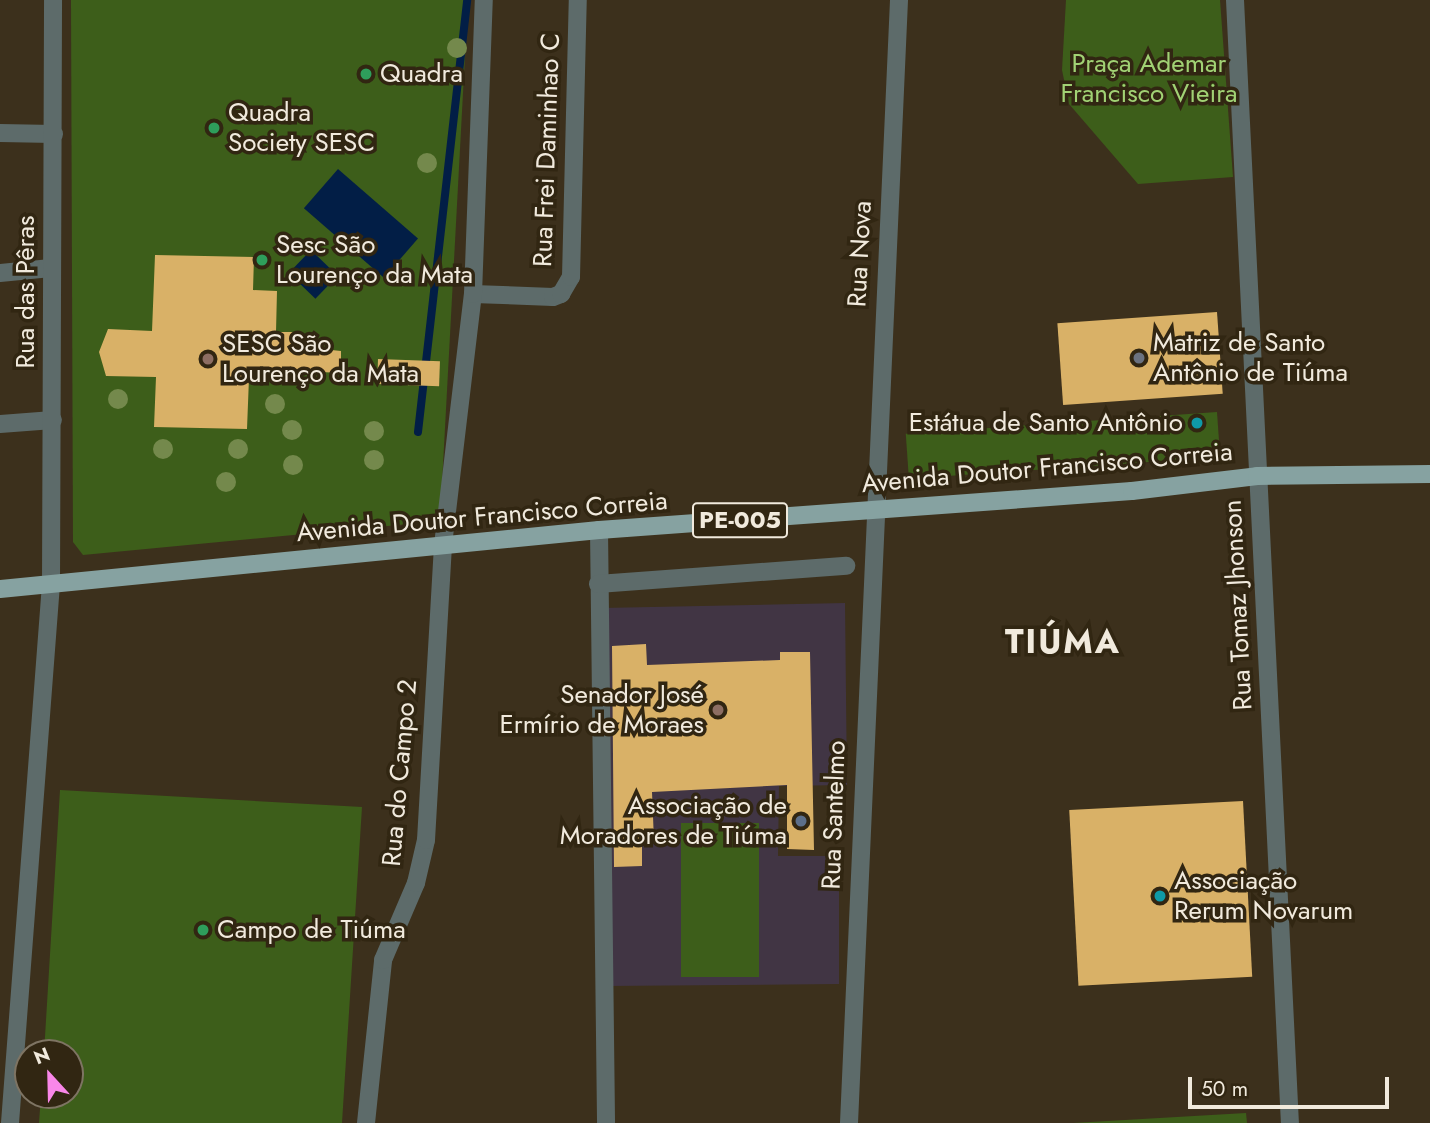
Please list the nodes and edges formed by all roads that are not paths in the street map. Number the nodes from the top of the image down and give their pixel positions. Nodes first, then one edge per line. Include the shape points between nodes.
1 (53, 0) edge
2 (484, 0) edge
3 (578, 0) edge
4 (899, 0) edge
5 (1235, 0) edge
6 (0, 132) edge
7 (54, 134) junction
8 (51, 268) junction
9 (0, 273) edge
10 (473, 294) junction
11 (53, 421) junction
12 (0, 424) edge
13 (1430, 474) edge
14 (1257, 476) junction
15 (874, 510) junction
16 (599, 530) junction
17 (443, 545) junction
18 (846, 566) dead end
19 (51, 584) junction
20 (598, 584) junction
21 (0, 589) edge
22 (10, 1123) edge
23 (366, 1123) edge
24 (606, 1123) edge
25 (849, 1123) edge
26 (1290, 1123) edge

1 - 7 street, Rua das Pêras
2 - 10 street, Rua do Campo 2
3 - 10 street, Rua Frei Daminhao C via 571,277 561,294 553,297
4 - 15 street, Rua Nova
5 - 14 street, Rua Tomaz Jhonson
6 - 7 street
7 - 8 street, Rua das Pêras
8 - 9 street
8 - 11 street, Rua das Pêras
10 - 17 street, Rua do Campo 2
11 - 12 street
11 - 19 street, Rua das Pêras
13 - 14 main road, Avenida Doutor Francisco Correia / PE-005
14 - 15 main road, Avenida Doutor Francisco Correia / PE-005 via 1132,491
14 - 26 street, Rua Tomaz Jhonson
15 - 16 main road, Avenida Doutor Francisco Correia / PE-005
15 - 25 street, Rua Santelmo
16 - 17 main road, Avenida Doutor Francisco Correia / PE-005
16 - 20 street
17 - 19 main road, Avenida Doutor Francisco Correia / PE-005
17 - 23 street, Rua do Campo 2 via 426,840 416,883 383,960
18 - 20 street
19 - 21 main road, Avenida Doutor Francisco Correia / PE-005
19 - 22 street, Rua das Pêras
20 - 24 street

